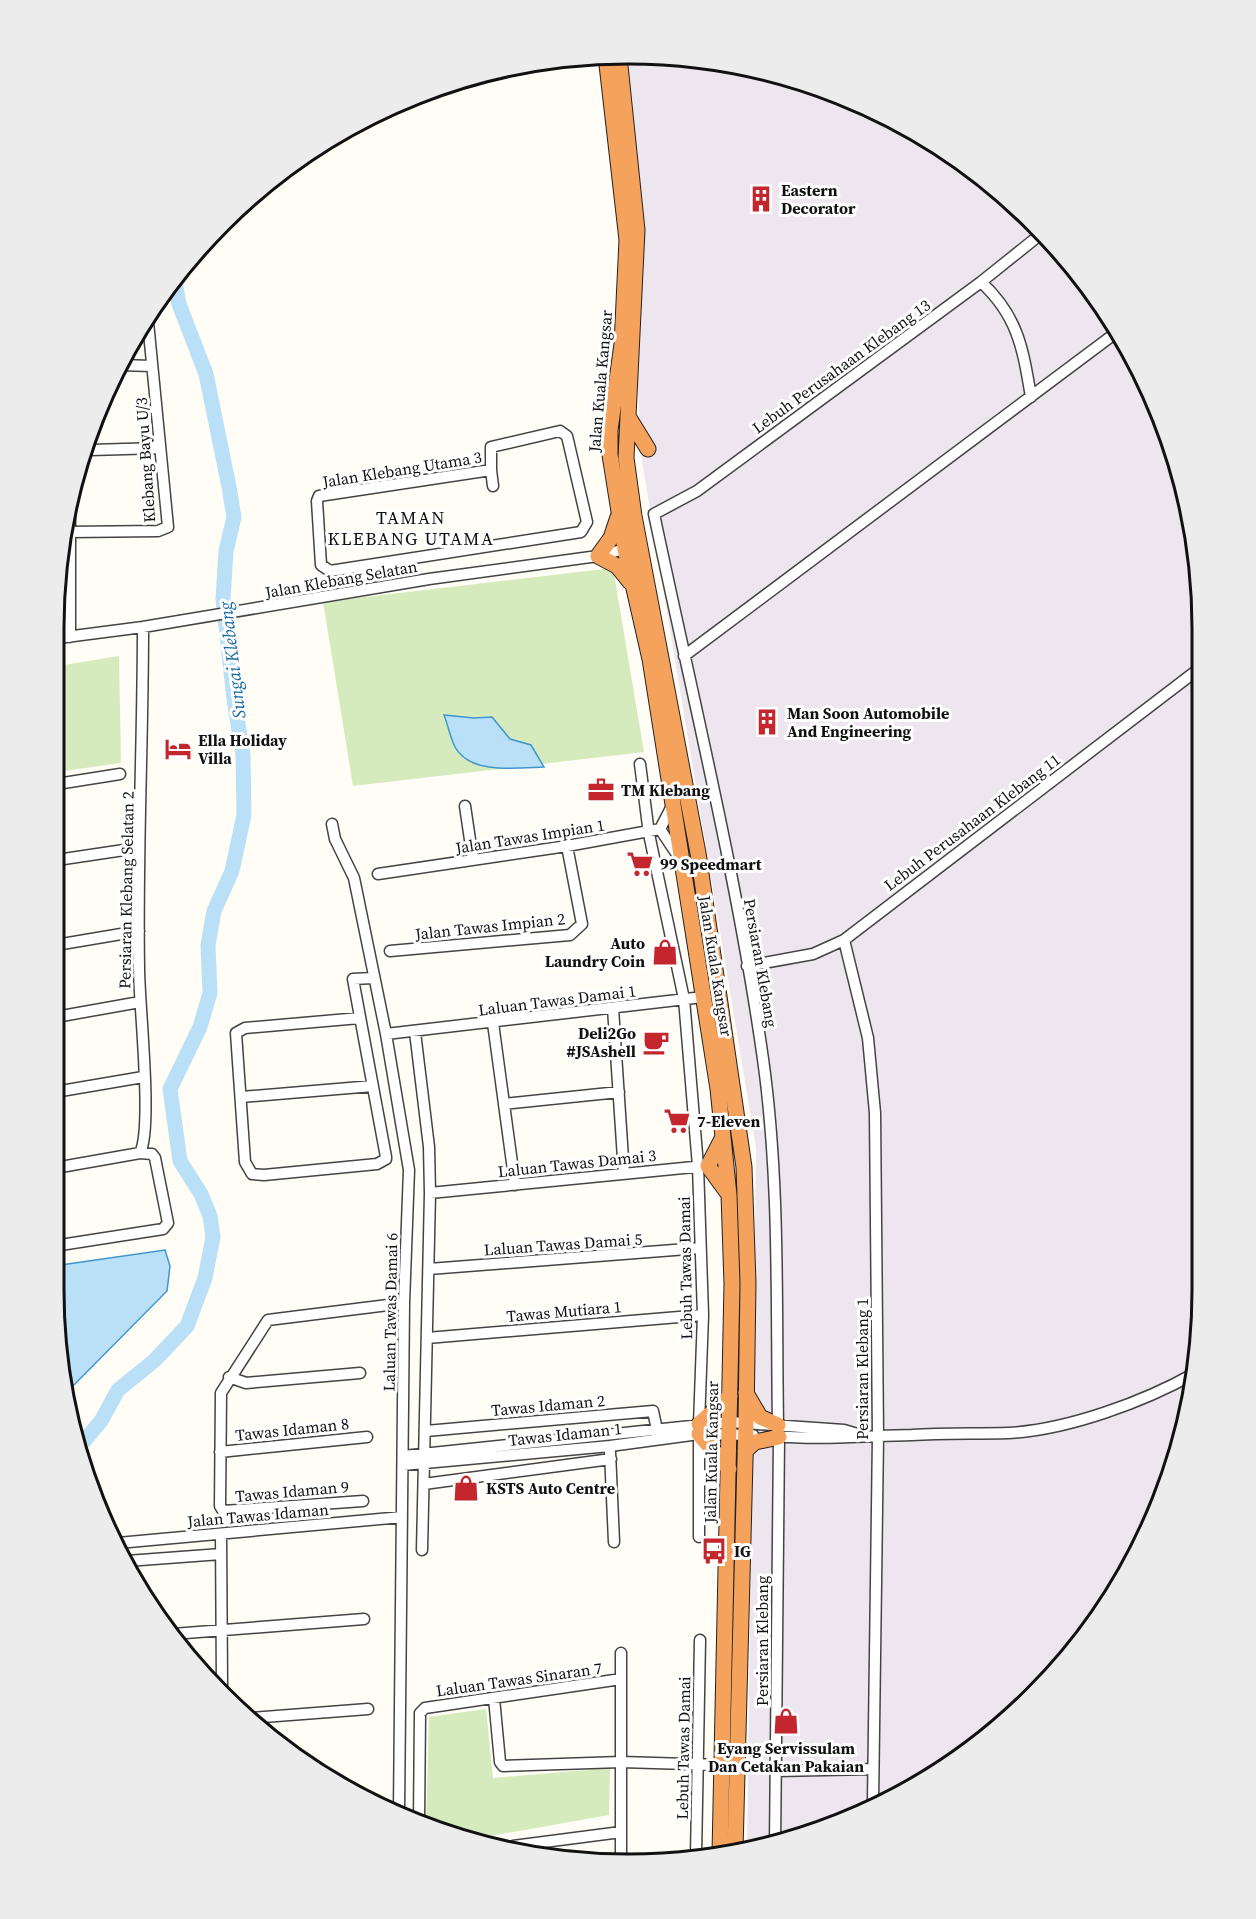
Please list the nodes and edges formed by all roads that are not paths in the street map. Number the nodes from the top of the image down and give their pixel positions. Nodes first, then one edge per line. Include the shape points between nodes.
1 (620, 64) edge
2 (607, 65) edge
3 (1035, 239) edge
4 (981, 282) junction
5 (149, 332) edge
6 (1110, 337) edge
7 (130, 365) edge
8 (152, 366) junction
9 (1031, 397) junction
10 (629, 418) junction
11 (160, 448) junction
12 (648, 449) dead end
13 (93, 450) edge
14 (491, 470) junction
15 (493, 486) dead end
16 (626, 510) junction
17 (654, 514) joint
18 (73, 532) edge
19 (627, 549) junction
20 (598, 556) junction
21 (426, 558) junction
22 (429, 579) junction
23 (634, 587) junction
24 (65, 616) edge
25 (143, 627) junction
26 (70, 637) junction
27 (657, 637) junction
28 (64, 638) edge
29 (684, 656) junction
30 (1192, 674) edge
31 (640, 764) dead end
32 (120, 774) dead end
33 (64, 783) edge
34 (465, 806) dead end
35 (673, 806) junction
36 (332, 824) dead end
37 (654, 830) junction
38 (567, 846) junction
39 (124, 850) dead end
40 (64, 859) edge
41 (473, 860) junction
42 (681, 861) junction
43 (378, 874) dead end
44 (140, 931) junction
45 (844, 940) junction
46 (64, 944) edge
47 (390, 951) dead end
48 (747, 966) junction
49 (374, 978) junction
50 (703, 997) junction
51 (684, 999) junction
52 (140, 1002) junction
53 (613, 1008) junction
54 (64, 1016) edge
55 (360, 1018) junction
56 (493, 1023) junction
57 (416, 1032) junction
58 (386, 1034) junction
59 (143, 1077) junction
60 (395, 1087) junction
61 (373, 1088) junction
62 (64, 1090) edge
63 (619, 1092) junction
64 (241, 1097) junction
65 (504, 1104) junction
66 (740, 1130) junction
67 (723, 1133) junction
68 (140, 1153) junction
69 (726, 1165) junction
70 (64, 1166) edge
71 (703, 1166) junction
72 (624, 1174) junction
73 (515, 1185) junction
74 (430, 1193) junction
75 (745, 1193) junction
76 (729, 1195) junction
77 (64, 1244) edge
78 (700, 1248) junction
79 (429, 1269) junction
80 (404, 1303) junction
81 (703, 1315) junction
82 (427, 1338) junction
83 (360, 1372) dead end
84 (230, 1377) junction
85 (1185, 1379) edge
86 (746, 1393) junction
87 (730, 1396) junction
88 (554, 1419) junction
89 (730, 1428) junction
90 (746, 1428) junction
91 (699, 1429) junction
92 (657, 1430) junction
93 (426, 1431) junction
94 (778, 1431) junction
95 (873, 1436) junction
96 (367, 1437) dead end
97 (556, 1445) junction
98 (610, 1446) junction
99 (745, 1451) junction
100 (220, 1452) junction
101 (425, 1458) junction
102 (611, 1459) junction
103 (403, 1460) junction
104 (729, 1469) junction
105 (424, 1484) junction
106 (363, 1501) dead end
107 (402, 1518) junction
108 (221, 1534) junction
109 (699, 1537) dead end
110 (124, 1542) edge
111 (614, 1542) dead end
112 (422, 1550) dead end
113 (221, 1554) junction
114 (134, 1561) edge
115 (364, 1619) dead end
116 (222, 1630) junction
117 (181, 1633) edge
118 (700, 1640) dead end
119 (621, 1653) dead end
120 (621, 1680) junction
121 (222, 1681) edge
122 (494, 1698) junction
123 (368, 1710) dead end
124 (259, 1718) edge
125 (621, 1762) junction
126 (697, 1765) junction
127 (721, 1765) junction
128 (873, 1769) junction
129 (776, 1771) junction
130 (873, 1798) edge
131 (399, 1806) edge
132 (419, 1815) edge
133 (621, 1832) junction
134 (775, 1835) edge
135 (735, 1844) edge
136 (523, 1845) edge
137 (720, 1847) edge
138 (696, 1850) edge
139 (621, 1854) edge

1 - 10 highway, Jalan Kuala Kangsar via 637,230
2 - 16 highway, Jalan Kuala Kangsar via 627,240 622,344 610,430 613,478
3 - 4 street, Lebuh Perusahaan Klebang 13
4 - 9 street via 1001,303 1015,327
4 - 17 street, Lebuh Perusahaan Klebang 13 via 691,495
5 - 8 street, Klebang Bayu U/3
6 - 9 street
7 - 8 street
8 - 11 street, Klebang Bayu U/3
9 - 29 street
10 - 12 highway
10 - 16 highway, Jalan Kuala Kangsar
11 - 13 street
11 - 18 street, Klebang Bayu U/3 via 168,527
14 - 15 street
14 - 21 street, Jalan Klebang Utama 3 via 317,498 320,560 325,570
14 - 21 street, Jalan Klebang Utama 3 via 491,447 563,432 587,522 585,528 576,535
16 - 19 highway
16 - 20 highway
16 - 27 highway, Jalan Kuala Kangsar
17 - 29 street, Persiaran Klebang
19 - 20 street, Jalan Klebang Selatan
19 - 23 highway, Jalan Kuala Kangsar
19 - 27 highway via 641,575
20 - 22 street, Jalan Klebang Selatan
20 - 23 highway via 617,566
21 - 22 street
22 - 25 street, Jalan Klebang Selatan
23 - 35 highway, Jalan Kuala Kangsar via 650,659
24 - 26 street
25 - 26 street, Jalan Klebang Selatan
25 - 44 street, Persiaran Klebang Selatan 2
26 - 28 street, Jalan Klebang Selatan
27 - 66 highway, Jalan Kuala Kangsar via 698,853
29 - 48 street, Persiaran Klebang
30 - 45 street, Lebuh Perusahaan Klebang 11
31 - 37 street, Lebuh Tawas Damai
32 - 33 street
34 - 41 street
35 - 37 street
35 - 42 highway, Jalan Kuala Kangsar
36 - 49 street, Laluan Tawas Damai 6 via 354,878
37 - 38 street, Jalan Tawas Impian 1
37 - 42 street
37 - 51 street, Lebuh Tawas Damai
38 - 41 street, Jalan Tawas Impian 1
38 - 47 street, Jalan Tawas Impian 2 via 582,924 577,932
39 - 40 street
41 - 43 street, Jalan Tawas Impian 1
42 - 50 highway, Jalan Kuala Kangsar
44 - 46 street
44 - 52 street, Persiaran Klebang Selatan 2
45 - 48 street, Lebuh Perusahaan Klebang 11 via 813,954
45 - 95 street, Persiaran Klebang 1 via 868,1038 875,1113
48 - 94 street, Persiaran Klebang via 763,1060 771,1141
49 - 55 street via 353,979
49 - 58 street, Laluan Tawas Damai 6
50 - 51 street, Laluan Tawas Damai 1
50 - 67 highway, Jalan Kuala Kangsar
51 - 53 street, Laluan Tawas Damai 1
51 - 71 street, Lebuh Tawas Damai
52 - 54 street
52 - 59 street, Persiaran Klebang Selatan 2
53 - 56 street, Laluan Tawas Damai 1
53 - 63 street
55 - 61 street
55 - 64 street via 238,1030 234,1036
56 - 57 street, Laluan Tawas Damai 1
56 - 65 street
57 - 58 street, Laluan Tawas Damai 1
57 - 74 street
58 - 60 street, Laluan Tawas Damai 6
59 - 62 street
59 - 68 street, Persiaran Klebang Selatan 2 via 144,1143
60 - 61 street
60 - 80 street, Laluan Tawas Damai 6 via 409,1170
61 - 64 street
61 - 64 street via 386,1157 383,1162 264,1175 252,1174 245,1162
63 - 65 street
63 - 72 street
65 - 73 street
66 - 69 highway via 735,1155
66 - 75 highway, Jalan Kuala Kangsar
67 - 69 highway, Jalan Kuala Kangsar
67 - 71 highway via 715,1156
68 - 70 street
68 - 77 street via 156,1158 167,1226
69 - 71 street, Laluan Tawas Damai 3
69 - 75 highway via 736,1172
69 - 76 highway, Jalan Kuala Kangsar
71 - 72 street, Laluan Tawas Damai 3
71 - 76 highway
71 - 78 street, Lebuh Tawas Damai
72 - 73 street, Laluan Tawas Damai 3
73 - 74 street, Laluan Tawas Damai 3
74 - 79 street
75 - 86 highway, Jalan Kuala Kangsar
76 - 87 highway, Jalan Kuala Kangsar
78 - 79 street, Laluan Tawas Damai 5
78 - 81 street, Lebuh Tawas Damai
79 - 82 street
80 - 84 street via 270,1319
80 - 103 street, Laluan Tawas Damai 6
81 - 82 street, Tawas Mutiara 1
81 - 91 street, Lebuh Tawas Damai
82 - 93 street
83 - 84 street via 246,1383
84 - 100 street via 220,1396
85 - 95 street, Tawas Idaman 1 via 1137,1401 1008,1433
86 - 90 highway, Jalan Kuala Kangsar
86 - 94 highway via 760,1417
87 - 89 highway, Jalan Kuala Kangsar
87 - 91 highway
88 - 92 street, Tawas Idaman 2 via 653,1410
88 - 93 street, Tawas Idaman 2
88 - 97 street
89 - 90 street, Tawas Idaman 1
89 - 91 street, Tawas Idaman 1
89 - 104 highway, Jalan Kuala Kangsar
90 - 94 street, Tawas Idaman 1
90 - 99 highway, Jalan Kuala Kangsar
91 - 92 street, Tawas Idaman 1
91 - 98 street, Tawas Idaman 1
91 - 104 highway
91 - 109 street, Lebuh Tawas Damai
92 - 97 street, Tawas Idaman 1
93 - 101 street
94 - 95 street, Tawas Idaman 1 via 819,1439
94 - 99 highway
94 - 129 street, Persiaran Klebang
95 - 128 street, Persiaran Klebang 1
96 - 100 street, Tawas Idaman 8
97 - 98 street, Tawas Idaman 1
97 - 101 street, Tawas Idaman 1
98 - 102 street
99 - 135 highway, Jalan Kuala Kangsar
100 - 106 street, Tawas Idaman 9 via 223,1510
101 - 103 street, Tawas Idaman 1
101 - 105 street
102 - 105 street
102 - 111 street
103 - 107 street, Laluan Tawas Damai 6
104 - 127 highway, Jalan Kuala Kangsar
105 - 112 street
107 - 108 street, Jalan Tawas Idaman
107 - 131 street, Laluan Tawas Damai 6
108 - 110 street, Jalan Tawas Idaman
108 - 113 street
113 - 114 street
113 - 116 street
115 - 116 street
116 - 117 street
116 - 121 street
118 - 126 street, Lebuh Tawas Damai
119 - 120 street
120 - 122 street, Laluan Tawas Sinaran 7
120 - 125 street
122 - 125 street via 500,1762 504,1766
122 - 132 street, Laluan Tawas Sinaran 7 via 422,1710
123 - 124 street
125 - 126 street
125 - 133 street
126 - 127 street
126 - 138 street, Lebuh Tawas Damai
127 - 137 highway, Jalan Kuala Kangsar
128 - 129 street
128 - 130 street, Persiaran Klebang 1
129 - 134 street, Persiaran Klebang
133 - 136 street
133 - 139 street

